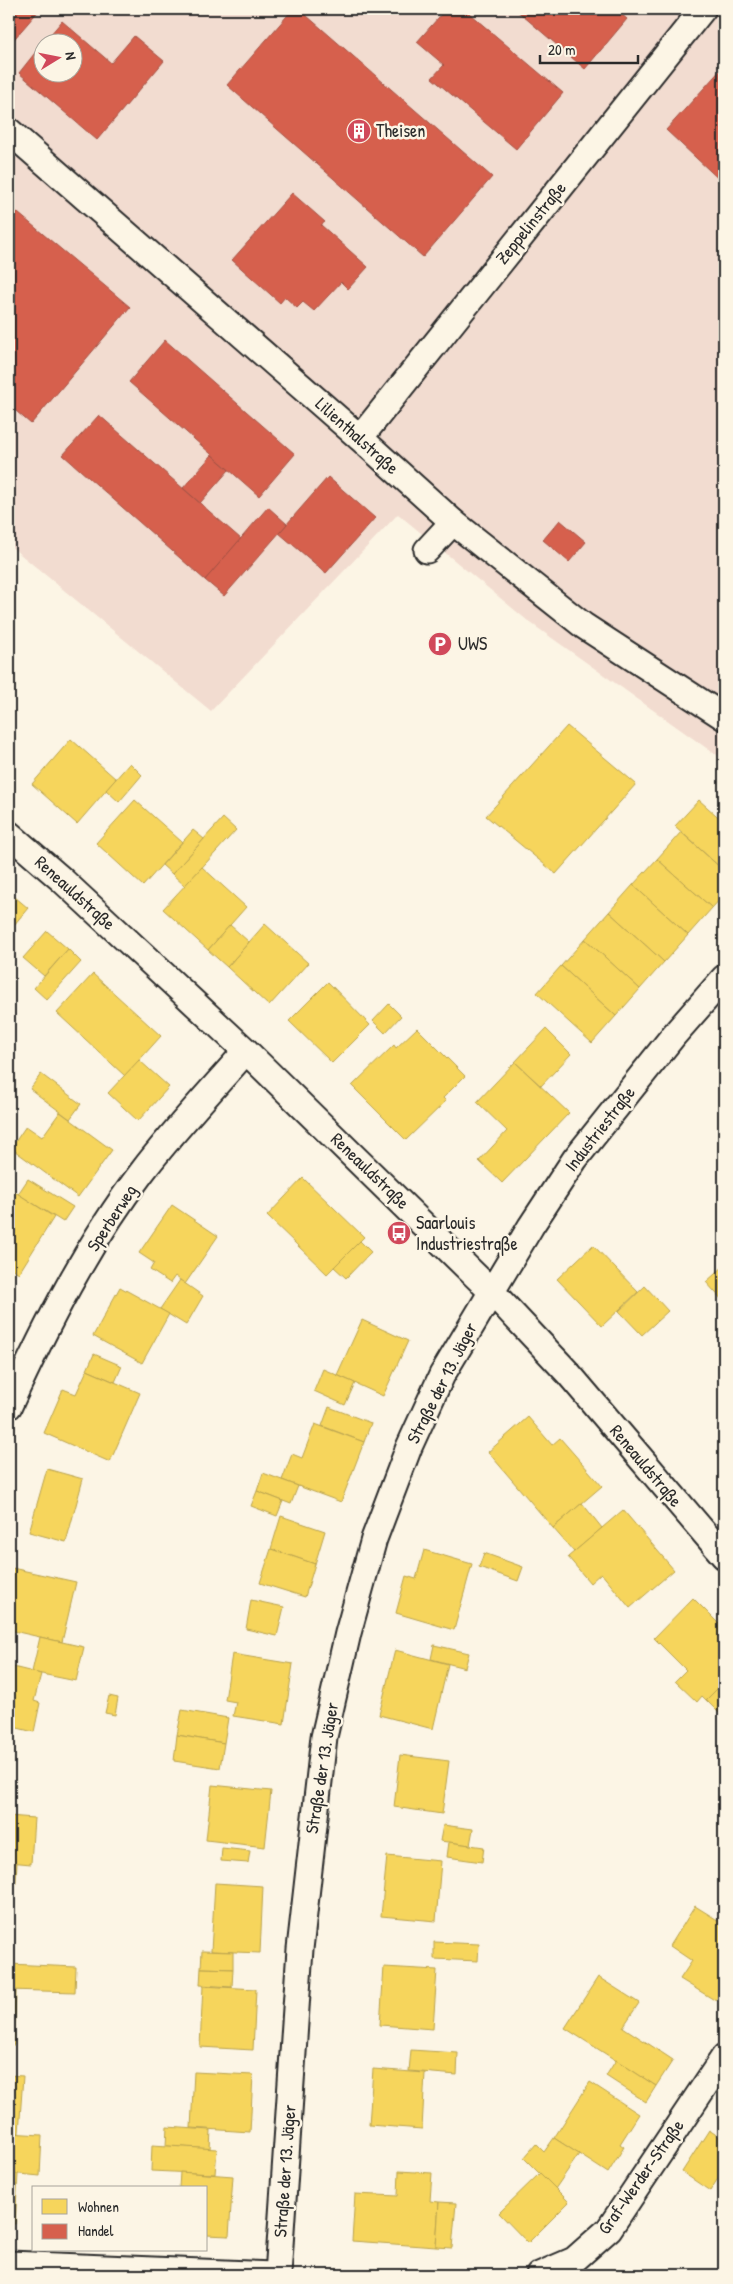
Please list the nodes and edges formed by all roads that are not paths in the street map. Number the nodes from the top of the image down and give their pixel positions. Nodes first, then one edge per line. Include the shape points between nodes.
1 (704, 9) edge
2 (9, 132) edge
3 (360, 438) junction
4 (453, 522) junction
5 (427, 550) dead end
6 (724, 717) edge
7 (9, 834) edge
8 (724, 978) edge
9 (246, 1051) junction
10 (490, 1291) junction
11 (9, 1406) edge
12 (724, 1556) edge
13 (724, 2057) edge
14 (9, 2264) edge
15 (276, 2275) edge
16 (538, 2275) edge

1 - 3 street, Zeppelinstraße
2 - 3 street, Lilienthalstraße
3 - 4 street, Lilienthalstraße
4 - 5 street
4 - 6 street, Lilienthalstraße via 584,626
7 - 9 street, Reneauldstraße
8 - 10 street, Industriestraße via 575,1159
9 - 10 street, Reneauldstraße
9 - 11 street, Sperberweg via 136,1180 85,1259
10 - 12 street, Reneauldstraße via 568,1373
10 - 15 street, Straße der 13. Jäger via 442,1374 409,1447 374,1540 324,1737 300,1949
13 - 16 street, Graf-Werder-Straße via 610,2229 574,2260
14 - 15 street

